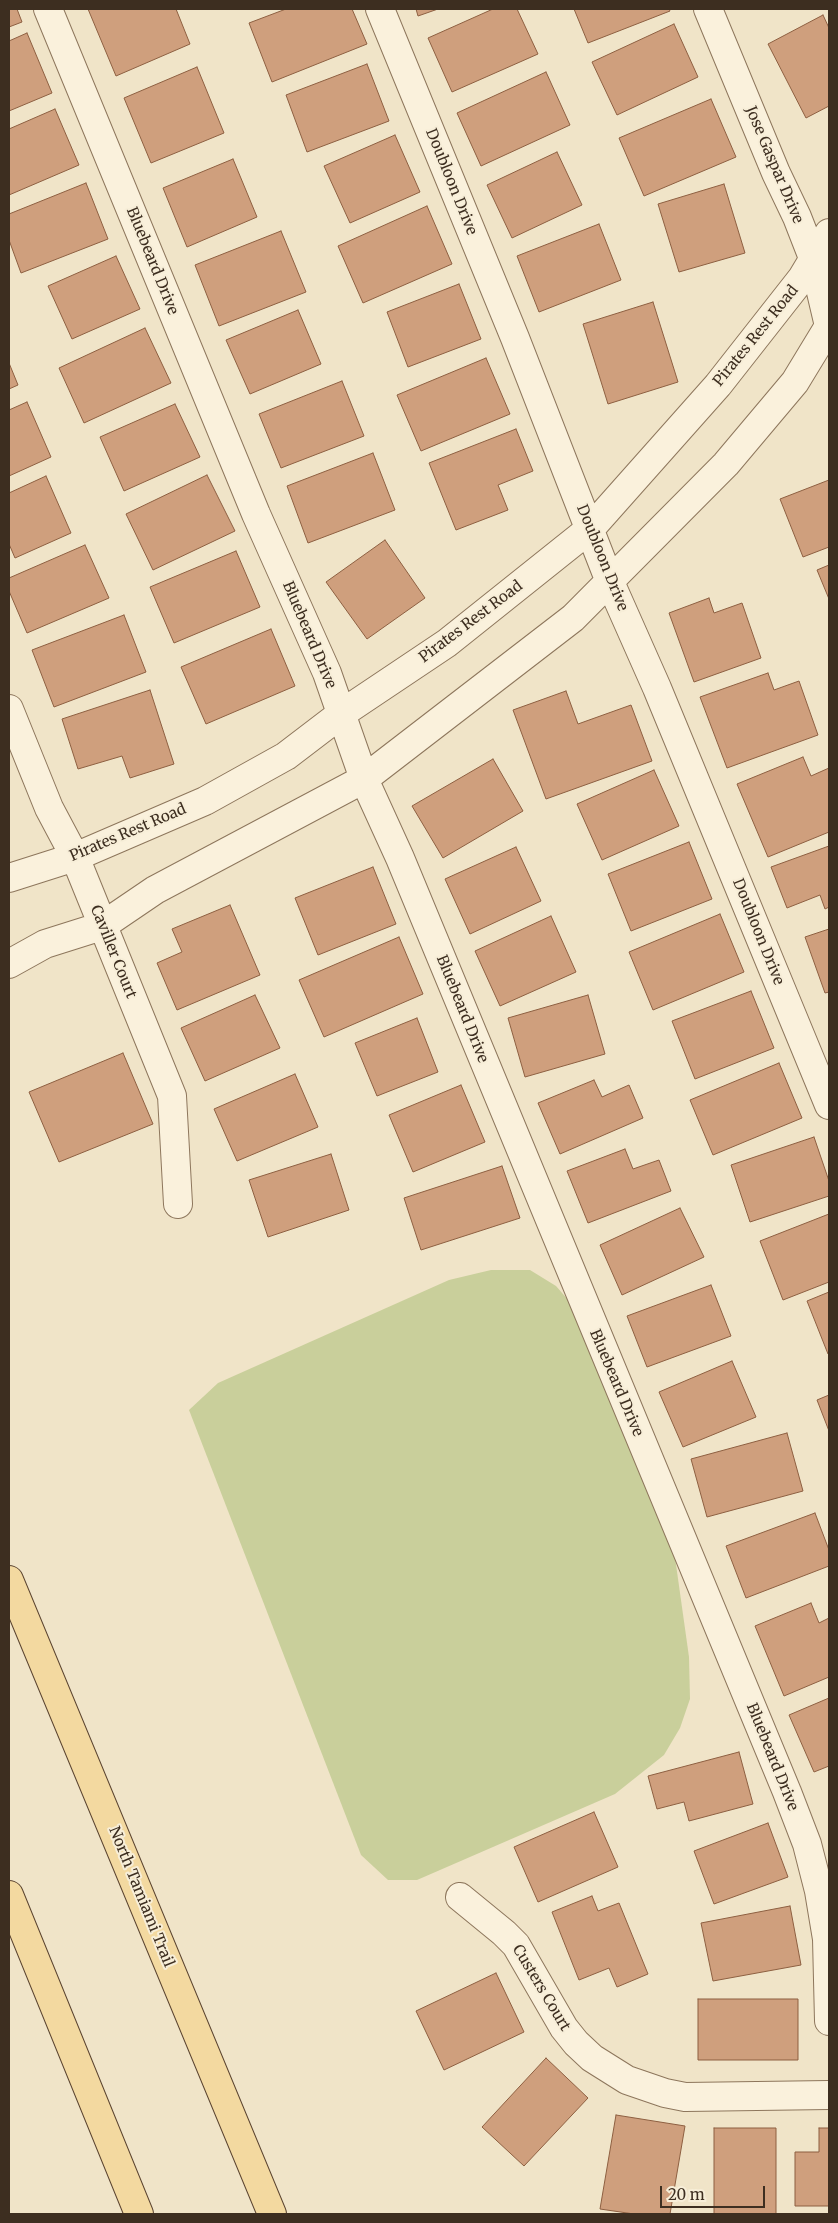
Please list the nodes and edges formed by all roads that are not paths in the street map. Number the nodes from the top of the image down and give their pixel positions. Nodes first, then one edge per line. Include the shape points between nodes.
1 (48, 9) edge
2 (380, 9) edge
3 (708, 9) edge
4 (829, 233) edge
5 (813, 258) junction
6 (829, 326) edge
7 (591, 528) junction
8 (610, 582) junction
9 (9, 709) edge
10 (341, 714) junction
11 (364, 779) junction
12 (74, 857) junction
13 (9, 878) edge
14 (102, 926) junction
15 (9, 964) edge
16 (829, 1105) edge
17 (178, 1204) dead end
18 (9, 1580) edge
19 (9, 1895) edge
20 (460, 1898) dead end
21 (829, 2021) edge
22 (829, 2095) edge
23 (140, 2214) edge
24 (272, 2214) edge

1 - 10 street, Bluebeard Drive via 252,505 327,673
2 - 7 street, Doubloon Drive
3 - 5 street, Jose Gaspar Drive
4 - 5 street, Pirates Rest Road
5 - 6 street, Jose Gaspar Drive
5 - 7 street, Pirates Rest Road via 802,278 718,385
6 - 8 street via 794,382 726,464
7 - 8 street, Doubloon Drive
7 - 10 street, Pirates Rest Road via 447,643
8 - 11 street via 573,618
8 - 16 street, Doubloon Drive
9 - 12 street, Caviller Court via 49,808
10 - 11 street, Bluebeard Drive
10 - 12 street, Pirates Rest Road via 286,756 205,801
11 - 14 street via 155,890
11 - 21 street, Bluebeard Drive via 400,858 806,1844 827,1938
12 - 13 street, Pirates Rest Road
12 - 14 street, Caviller Court
14 - 15 street via 45,944
14 - 17 street, Caviller Court via 172,1096
18 - 24 main road, North Tamiami Trail
19 - 23 main road
20 - 22 street, Custers Court via 516,1945 576,2043 592,2058 627,2080 685,2097

